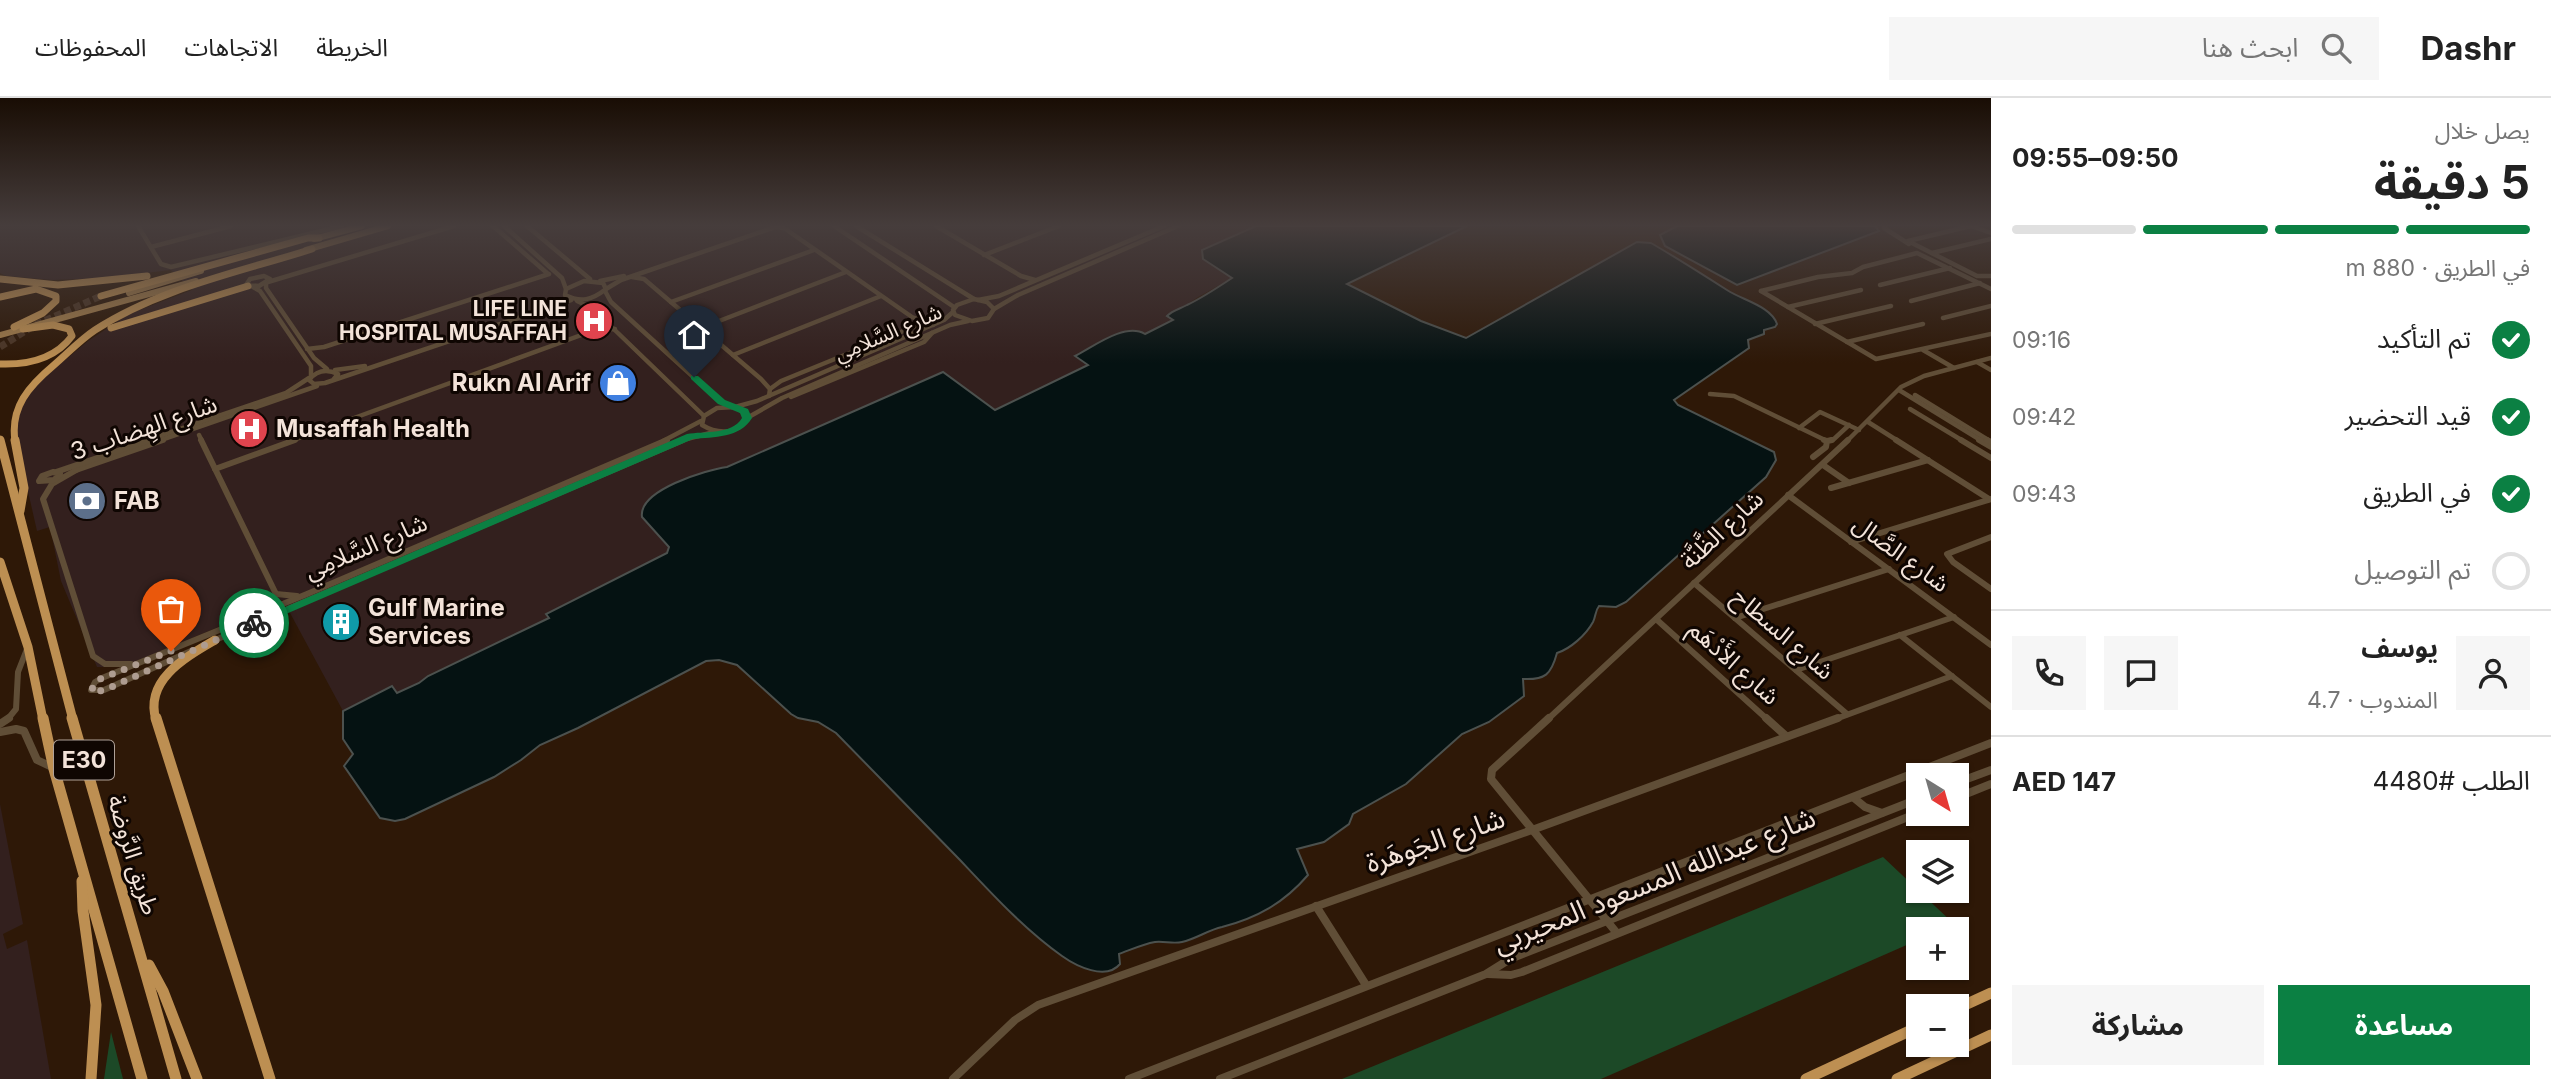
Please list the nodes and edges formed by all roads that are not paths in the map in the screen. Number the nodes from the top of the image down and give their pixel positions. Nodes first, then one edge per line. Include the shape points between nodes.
1 (175, 272) edge
2 (184, 272) edge
3 (206, 272) edge
4 (228, 272) edge
5 (245, 272) edge
6 (296, 272) edge
7 (540, 272) edge
8 (545, 272) edge
9 (554, 272) edge
10 (578, 272) edge
11 (635, 272) edge
12 (656, 272) edge
13 (754, 272) edge
14 (846, 272) joint
15 (900, 272) edge
16 (930, 272) edge
17 (1010, 272) edge
18 (1013, 272) edge
19 (1056, 272) edge
20 (1072, 272) edge
21 (1854, 272) edge
22 (1934, 272) edge
23 (1958, 272) edge
24 (1961, 272) edge
25 (1969, 272) edge
26 (549, 274) junction
27 (558, 275) junction
28 (644, 276) junction
29 (1991, 276) edge
30 (535, 277) junction
31 (0, 279) edge
32 (266, 280) junction
33 (594, 280) junction
34 (1037, 280) junction
35 (1980, 283) junction
36 (1880, 285) dead end
37 (251, 286) junction
38 (1021, 287) junction
39 (1991, 287) edge
40 (606, 290) junction
41 (1861, 290) dead end
42 (565, 291) junction
43 (101, 296) tunnel mouth
44 (881, 296) junction
45 (0, 297) edge
46 (573, 300) junction
47 (976, 300) junction
48 (1911, 301) dead end
49 (671, 302) junction
50 (1891, 306) dead end
51 (1991, 306) edge
52 (1787, 307) junction
53 (954, 309) junction
54 (994, 309) junction
55 (912, 317) junction
56 (1943, 318) dead end
57 (606, 320) junction
58 (968, 321) junction
59 (925, 323) junction
60 (1815, 324) junction
61 (1923, 324) dead end
62 (933, 325) junction
63 (910, 327) junction
64 (19, 328) junction
65 (701, 328) junction
66 (615, 329) junction
67 (595, 330) junction
68 (3, 332) edge
69 (1991, 334) edge
70 (1847, 342) junction
71 (324, 347) junction
72 (72, 348) junction
73 (307, 349) junction
74 (1923, 351) junction
75 (733, 355) junction
76 (314, 358) junction
77 (1991, 358) edge
78 (1977, 362) junction
79 (0, 364) edge
80 (1954, 368) junction
81 (331, 370) junction
82 (1991, 370) edge
83 (310, 377) junction
84 (761, 379) junction
85 (333, 380) junction
86 (781, 381) junction
87 (321, 384) junction
88 (1900, 389) junction
89 (769, 393) junction
90 (1710, 394) dead end
91 (732, 406) junction
92 (1910, 409) dead end
93 (747, 418) junction
94 (703, 419) junction
95 (1868, 422) junction
96 (207, 425) junction
97 (1849, 425) junction
98 (1798, 428) junction
99 (1859, 430) junction
100 (714, 432) junction
101 (183, 433) junction
102 (199, 435) junction
103 (0, 439) edge
104 (1828, 442) junction
105 (1991, 442) edge
106 (1991, 447) edge
107 (1841, 448) junction
108 (1979, 451) junction
109 (1813, 457) dead end
110 (1991, 458) edge
111 (1928, 460) junction
112 (1823, 465) junction
113 (215, 469) junction
114 (78, 470) junction
115 (1849, 483) junction
116 (1832, 488) dead end
117 (1788, 495) junction
118 (1990, 499) edge
119 (20, 511) junction
120 (1991, 537) edge
121 (1851, 542) junction
122 (0, 562) edge
123 (1889, 569) junction
124 (1694, 583) junction
125 (1991, 589) edge
126 (276, 593) junction
127 (307, 594) junction
128 (265, 611) junction
129 (1954, 617) junction
130 (1735, 618) junction
131 (1656, 619) junction
132 (1900, 635) junction
133 (215, 640) junction
134 (1991, 645) edge
135 (28, 647) junction
136 (156, 657) junction
137 (1796, 670) junction
138 (1952, 676) junction
139 (1991, 707) edge
140 (1847, 714) junction
141 (0, 724) edge
142 (0, 732) edge
143 (1786, 736) junction
144 (1991, 743) edge
145 (54, 769) junction
146 (1991, 769) edge
147 (1969, 778) edge
148 (1991, 784) edge
149 (1969, 793) edge
150 (1854, 798) junction
151 (1906, 804) edge
152 (1865, 807) junction
153 (1882, 813) junction
154 (1906, 818) edge
155 (1867, 819) junction
156 (1532, 830) junction
157 (82, 876) junction
158 (1588, 899) junction
159 (1316, 906) junction
160 (1607, 922) junction
161 (1616, 932) junction
162 (141, 948) junction
163 (1515, 958) junction
164 (1522, 972) junction
165 (1486, 974) junction
166 (1366, 985) junction
167 (1991, 993) edge
168 (1969, 1003) edge
169 (1906, 1033) edge
170 (1991, 1035) edge
171 (91, 1079) edge
172 (142, 1079) edge
173 (176, 1079) edge
174 (197, 1079) edge
175 (270, 1079) edge
176 (953, 1079) edge
177 (1129, 1079) edge
178 (1220, 1079) edge
179 (1805, 1079) edge
180 (1897, 1079) edge

1 - 31 highway via 75,284 35,285
2 - 43 highway
3 - 64 main road
4 - 64 main road
5 - 72 highway via 145,306 100,327
6 - 32 street
7 - 30 street
8 - 26 street
9 - 27 street
10 - 33 street
11 - 33 street
12 - 28 street
13 - 49 street
14 - 44 street
14 - 65 street
15 - 53 street
16 - 47 street
17 - 38 street via 1020,278
18 - 34 street
19 - 34 street
20 - 54 street
21 - 52 street via 1761,290
22 - 36 street
23 - 35 street
24 - 39 street
25 - 29 street
26 - 27 street
26 - 30 street
27 - 42 street via 565,282
28 - 40 street
28 - 49 street
30 - 71 street
32 - 37 street
32 - 37 street via 248,280 245,284
32 - 73 street via 266,288
33 - 40 street
33 - 42 street via 577,282
34 - 38 street
35 - 39 street
35 - 48 street
37 - 72 highway via 121,323
37 - 83 street via 260,291 311,366
38 - 47 street
40 - 46 street via 596,298
40 - 91 street via 611,302
41 - 52 street
42 - 46 street
42 - 81 street via 544,303 366,365
44 - 55 street
44 - 75 street
45 - 64 highway via 36,290 56,296 47,311
46 - 57 street via 593,307
46 - 85 street
47 - 53 street, شارع السَّلامِي via 960,302
47 - 54 street
49 - 65 street
50 - 60 street
51 - 56 street
52 - 60 street
53 - 58 street
53 - 62 street, شارع السَّلامِي
54 - 58 street, شارع السَّلامِي via 988,318
55 - 59 street
55 - 63 street
57 - 66 street
57 - 67 street
58 - 93 street, شارع السَّلامِي via 933,332 924,342 800,395 782,398
59 - 62 street
59 - 63 street
60 - 70 street
61 - 70 street
62 - 89 street, شارع السَّلامِي
63 - 86 street
64 - 68 main road
64 - 79 highway via 57,326 68,329 72,336 47,356
65 - 75 street
66 - 67 street
66 - 94 street
67 - 113 street
69 - 74 street
70 - 74 street via 1878,360
71 - 73 street
71 - 76 street
72 - 119 highway via 37,380 15,413 13,438 25,498
73 - 76 street
74 - 80 street
75 - 84 street
76 - 81 street
77 - 78 street, شارع الظَّنَّة
78 - 80 street, شارع الظَّنَّة
78 - 82 street
80 - 88 street, شارع الظَّنَّة
81 - 83 street, شارع الهِضاب 3
81 - 85 street via 338,374
83 - 87 street via 311,383
83 - 114 street, شارع الهِضاب 3 via 286,393 57,475
84 - 86 street
84 - 89 street
85 - 87 street, شارع الهِضاب 3
86 - 89 street
87 - 96 street, شارع الهِضاب 3
88 - 95 street, شارع الظَّنَّة
88 - 105 street
88 - 106 street
89 - 91 street, شارع السَّلامِي
90 - 98 street via 1736,396
91 - 93 street via 744,411
91 - 94 street, شارع السَّلامِي via 717,408
92 - 108 street
93 - 100 street, شارع السَّلامِي via 738,429
94 - 100 street via 705,428
94 - 127 street, شارع السَّلامِي via 668,439
95 - 99 street, شارع الظَّنَّة
95 - 111 street
96 - 101 street, شارع الهِضاب 3
96 - 102 street
97 - 98 street via 1818,412
97 - 99 street
97 - 104 street
98 - 104 street
99 - 107 street, شارع الظَّنَّة
100 - 133 street, شارع السَّلامِي via 691,436
101 - 102 street
101 - 114 street, شارع الهِضاب 3
102 - 113 street
103 - 119 highway, طريق الرَّوضة / E30
104 - 107 street
104 - 109 street
106 - 108 street
107 - 112 street, شارع الظَّنَّة
108 - 110 street
111 - 115 street
111 - 118 street
112 - 115 street
112 - 117 street, شارع الظَّنَّة
113 - 126 street
114 - 136 street via 50,485 43,497 93,656 115,666
115 - 116 street
117 - 121 street, شارع الصَّال
117 - 124 street, شارع الظَّنَّة
118 - 121 street
119 - 162 highway, طريق الرَّوضة / E30 via 93,797
120 - 125 street via 1947,554
121 - 123 street, شارع الصَّال
122 - 135 highway, E30
123 - 129 street, شارع الصَّال
123 - 130 street
124 - 130 street, شارع السطاح
124 - 131 street, شارع الظَّنَّة
126 - 127 street via 286,597
126 - 128 street
127 - 128 street, شارع السَّلامِي
128 - 136 street, شارع السَّلامِي
129 - 132 street
129 - 134 street, شارع الصَّال
130 - 137 street, شارع السطاح
131 - 143 street, شارع الأَدْهَم
131 - 156 street, شارع الظَّنَّة via 1498,765 1495,777 1501,793
132 - 137 street
132 - 138 street
133 - 136 street, شارع السَّلامِي via 107,689 91,690 100,679
133 - 175 highway via 161,679 153,709
135 - 141 street via 17,674 18,708
135 - 145 highway, E30
137 - 140 street, شارع السطاح
138 - 139 street
138 - 140 street, شارع الجَوهَرة
140 - 143 street, شارع الجَوهَرة
142 - 145 street via 24,731 37,760
143 - 156 street, شارع الجَوهَرة
144 - 150 street
145 - 157 highway, E30
146 - 147 street
148 - 149 street
150 - 152 street
150 - 158 street
151 - 153 street, شارع عبدالله المسعود المحيربي
152 - 153 street
152 - 155 street
153 - 155 street, شارع عبدالله المسعود المحيربي
154 - 161 street, شارع عبدالله المسعود المحيربي
155 - 160 street, شارع عبدالله المسعود المحيربي
156 - 158 street, شارع الظَّنَّة
156 - 159 street, شارع الجَوهَرة
157 - 171 highway via 80,897 97,1022
157 - 172 highway, E30
158 - 160 street, شارع الظَّنَّة
158 - 166 street
159 - 166 street
159 - 176 street, شارع الجَوهَرة via 1038,1005 1015,1020
160 - 161 street, شارع الظَّنَّة
160 - 163 street, شارع عبدالله المسعود المحيربي
161 - 164 street, شارع عبدالله المسعود المحيربي
162 - 173 highway, طريق الرَّوضة / E30
162 - 174 highway
163 - 164 street via 1510,967
163 - 165 street, شارع عبدالله المسعود المحيربي
164 - 165 street, شارع عبدالله المسعود المحيربي
165 - 178 street
166 - 177 street
167 - 168 highway
169 - 179 highway
170 - 180 highway

